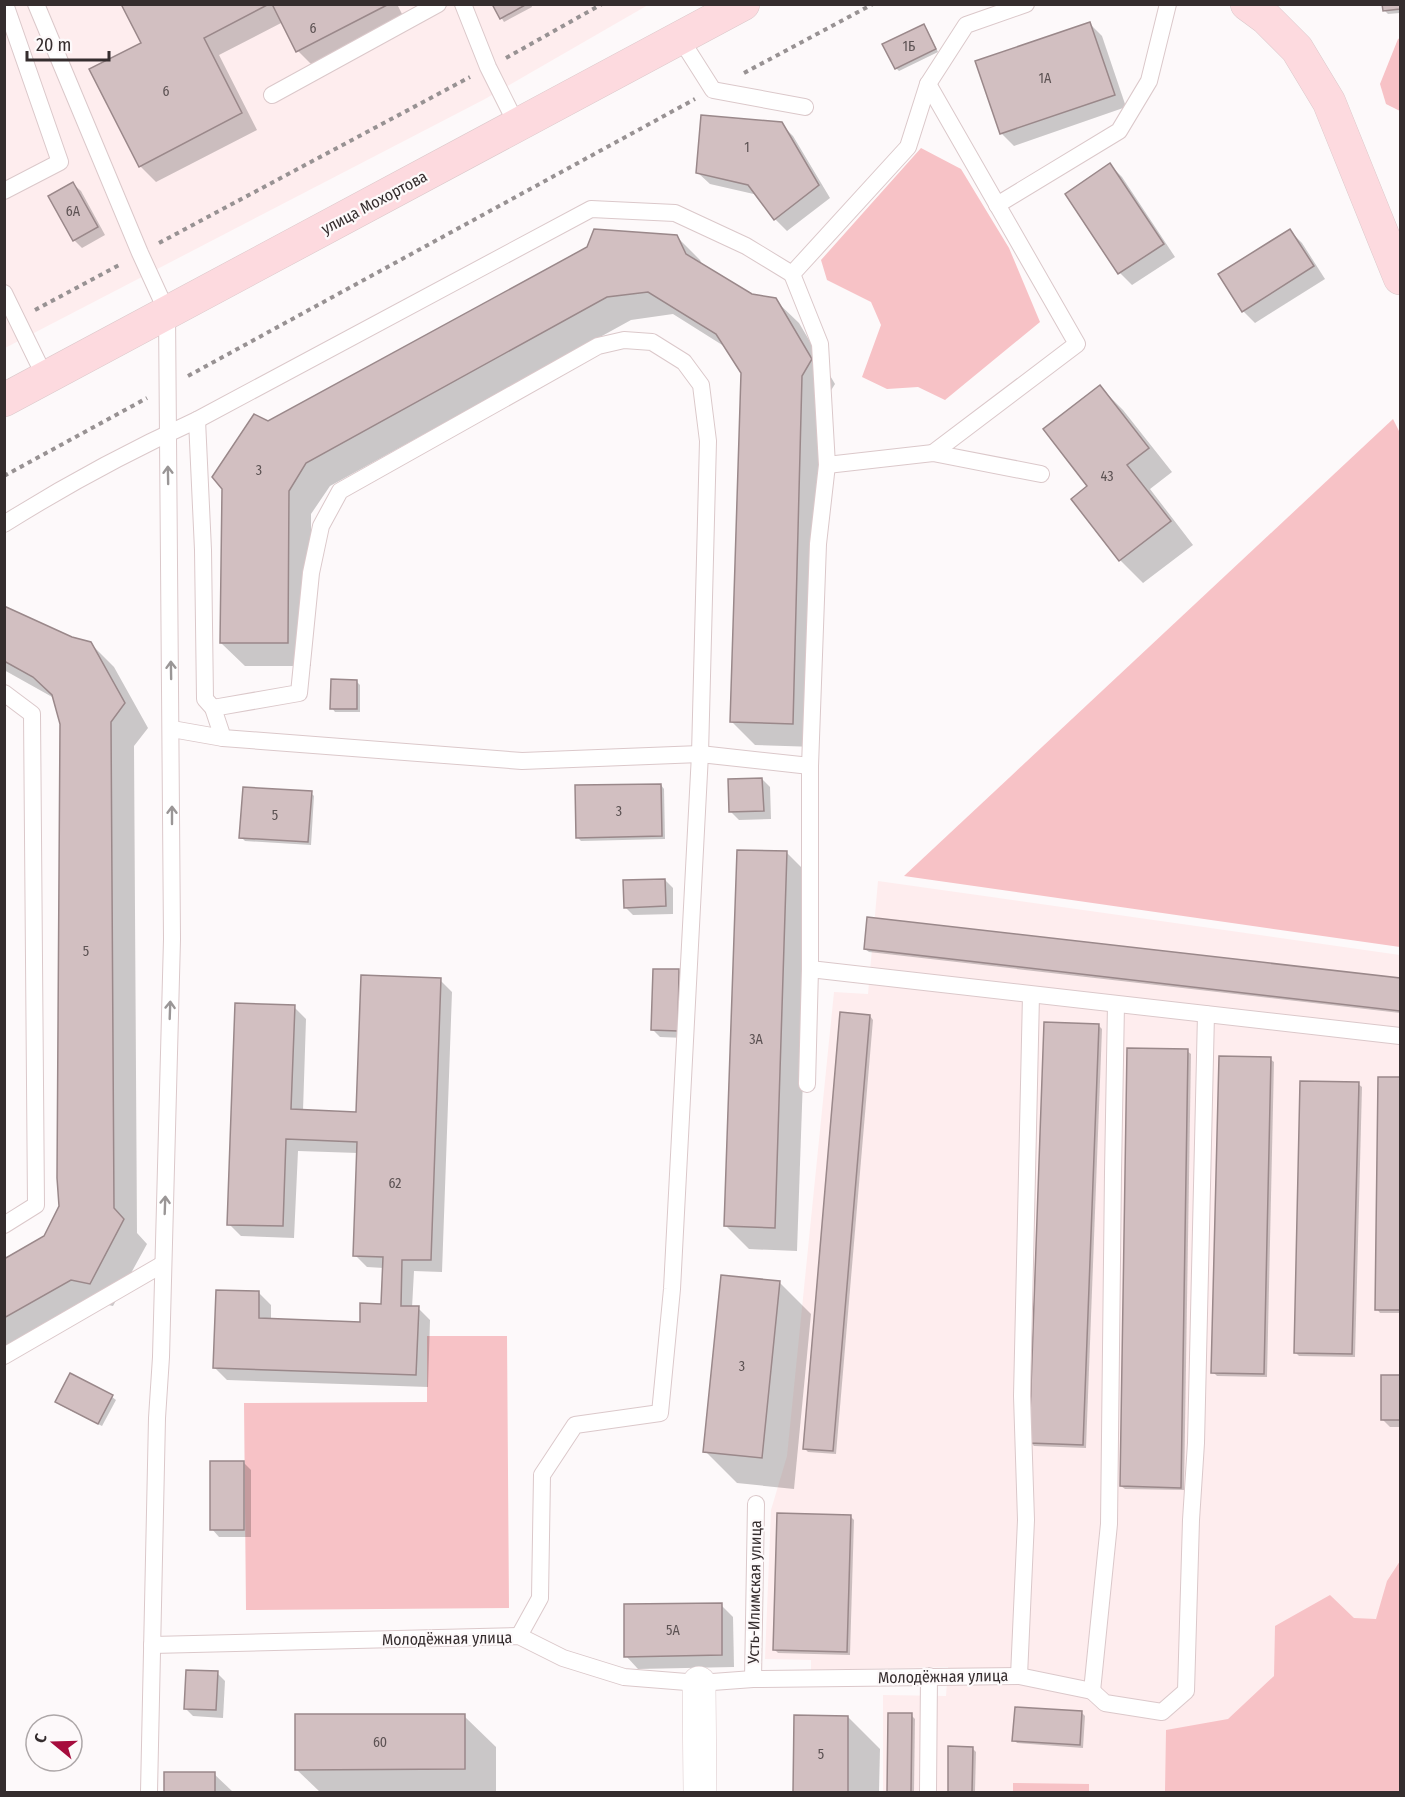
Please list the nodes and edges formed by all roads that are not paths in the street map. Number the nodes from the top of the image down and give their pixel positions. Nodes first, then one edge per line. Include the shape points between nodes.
1 (5, 4) edge
2 (36, 4) edge
3 (438, 4) edge
4 (463, 4) edge
5 (743, 4) edge
6 (1026, 4) edge
7 (1168, 4) edge
8 (1247, 4) edge
9 (680, 38) junction
10 (927, 84) junction
11 (272, 95) dead end
12 (805, 107) dead end
13 (517, 125) junction
14 (4, 191) edge
15 (997, 205) junction
16 (792, 274) junction
17 (1401, 278) edge
18 (4, 293) edge
19 (167, 312) junction
20 (45, 377) junction
21 (4, 400) edge
22 (197, 420) junction
23 (168, 433) junction
24 (933, 453) junction
25 (826, 465) junction
26 (1041, 474) dead end
27 (4, 524) edge
28 (4, 693) edge
29 (213, 708) junction
30 (171, 729) junction
31 (223, 738) junction
32 (700, 754) junction
33 (810, 766) junction
34 (810, 969) junction
35 (1032, 995) junction
36 (1116, 1004) junction
37 (1206, 1014) junction
38 (1401, 1036) edge
39 (807, 1084) dead end
40 (4, 1225) edge
41 (163, 1263) junction
42 (4, 1356) edge
43 (756, 1504) dead end
44 (519, 1636) junction
45 (152, 1646) junction
46 (930, 1676) junction
47 (1019, 1676) junction
48 (753, 1679) junction
49 (699, 1683) junction
50 (1092, 1690) junction
51 (149, 1792) edge
52 (700, 1792) edge
53 (928, 1792) edge

1 - 14 lane via 60,162
2 - 19 lane
3 - 11 lane
4 - 13 lane
5 - 9 street, улица Мохортова
6 - 10 lane via 966,25
7 - 15 lane via 1149,81 1119,131
8 - 17 street via 1297,49 1329,102
9 - 12 lane via 713,90
9 - 13 street, улица Мохортова
10 - 15 lane
10 - 16 lane via 908,147
13 - 19 street, улица Мохортова
15 - 24 lane via 1077,344
16 - 22 lane via 746,246 675,213 591,209
16 - 25 lane via 820,344
18 - 20 lane
19 - 20 street, улица Мохортова
19 - 23 lane
20 - 21 street, улица Мохортова
22 - 23 lane
22 - 29 lane via 205,699
23 - 27 lane
30 -> 23 lane
24 - 25 lane
24 - 26 lane
25 - 33 lane via 818,544
28 - 40 lane via 32,714 36,1205
29 - 31 lane
29 - 32 lane via 300,693 311,573 321,526 340,491 598,346 624,340 652,342 684,362 701,386 708,441
30 - 31 lane
41 -> 30 lane via 172,939
31 - 32 lane via 522,761
32 - 33 lane
32 - 44 lane via 672,1289 660,1413 575,1425 542,1475 540,1598
33 - 34 lane
34 - 35 lane
34 - 39 lane
35 - 36 lane
35 - 47 lane via 1022,1396 1026,1520
36 - 37 lane
36 - 50 lane via 1109,1524
37 - 38 lane
37 - 50 lane via 1186,1691 1162,1712 1105,1703
41 - 42 lane
41 - 45 lane
43 - 48 lane, Усть-Илимская улица
44 - 45 lane, Молодёжная улица
44 - 49 lane, Молодёжная улица via 563,1658 624,1677
45 - 51 lane
46 - 47 lane, Молодёжная улица
46 - 48 lane, Молодёжная улица
46 - 53 lane
47 - 50 lane, Молодёжная улица
48 - 49 lane, Молодёжная улица
49 - 52 street

